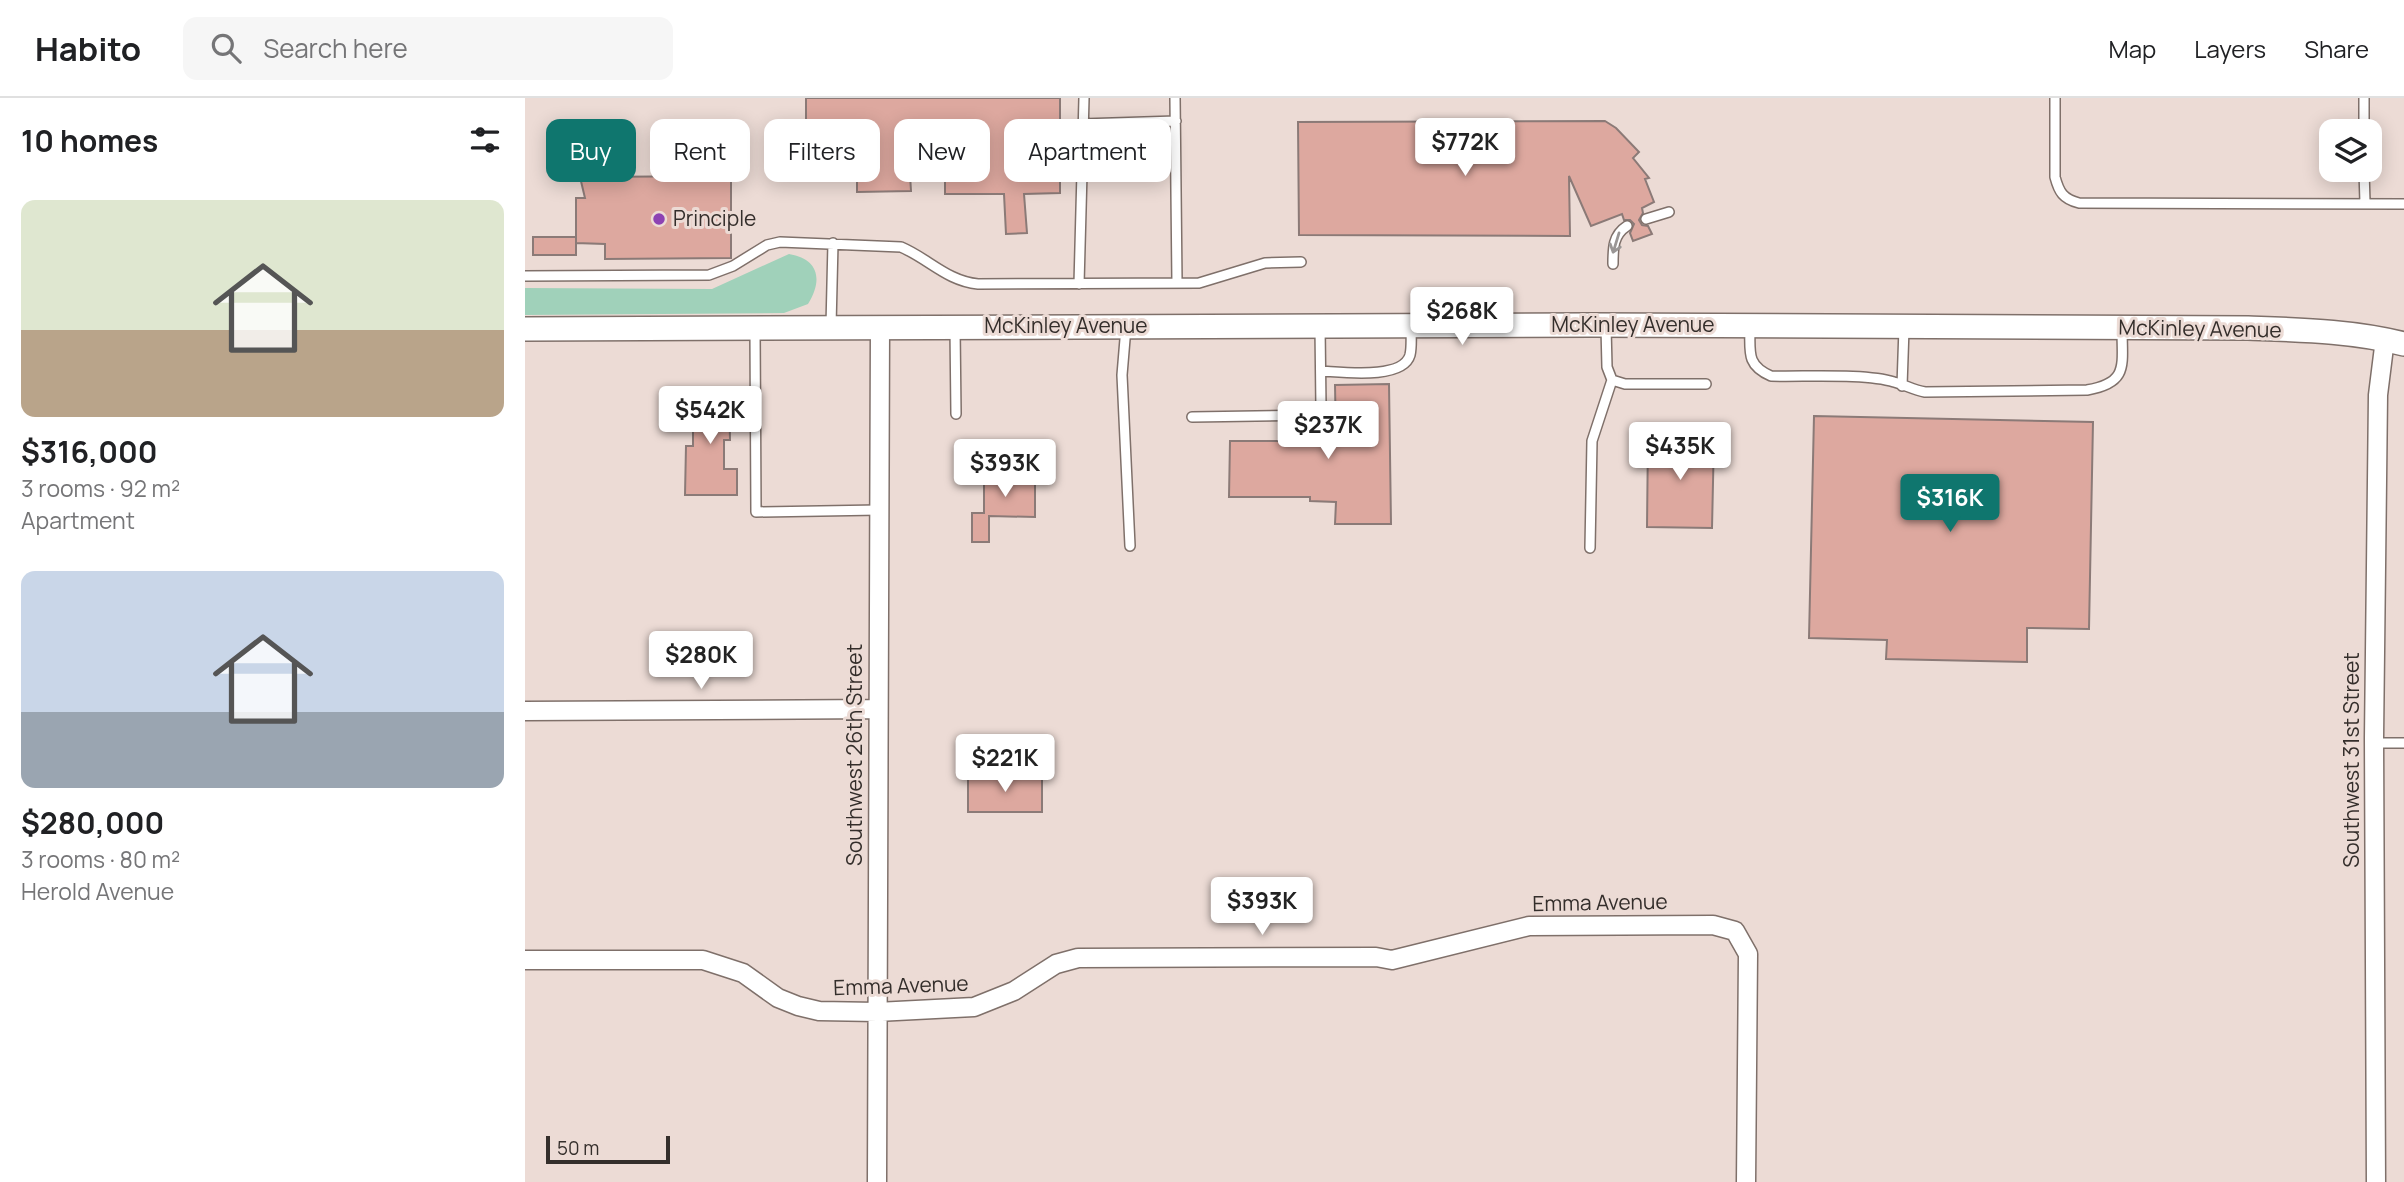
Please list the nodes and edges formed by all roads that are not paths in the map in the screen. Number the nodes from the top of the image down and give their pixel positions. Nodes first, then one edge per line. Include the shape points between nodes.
1 (1084, 98) edge
2 (1175, 98) edge
3 (2055, 98) edge
4 (2364, 98) edge
5 (1082, 119) edge
6 (2364, 119) edge
7 (1171, 121) edge
8 (1176, 121) junction
9 (1080, 182) edge
10 (2364, 182) edge
11 (2365, 203) junction
12 (2404, 204) edge
13 (1669, 212) dead end
14 (1646, 219) dead end
15 (1627, 226) dead end
16 (833, 243) junction
17 (1301, 262) dead end
18 (1613, 264) dead end
19 (525, 276) edge
20 (1177, 283) junction
21 (1079, 284) junction
22 (1411, 325) junction
23 (1606, 325) junction
24 (831, 326) junction
25 (1126, 326) junction
26 (1320, 326) junction
27 (1750, 326) junction
28 (1904, 326) junction
29 (755, 327) junction
30 (880, 327) junction
31 (955, 327) junction
32 (2122, 328) junction
33 (525, 329) edge
34 (2394, 342) edge
35 (1321, 371) junction
36 (1612, 380) junction
37 (1706, 384) dead end
38 (1902, 386) junction
39 (956, 414) dead end
40 (1192, 417) dead end
41 (879, 510) junction
42 (1130, 546) dead end
43 (1590, 548) dead end
44 (878, 709) junction
45 (525, 711) edge
46 (2374, 743) junction
47 (2404, 743) edge
48 (525, 960) edge
49 (877, 1012) junction
50 (877, 1182) edge
51 (1746, 1182) edge
52 (2376, 1182) edge

1 - 5 lane
2 - 8 lane
3 - 11 lane via 2055,177 2070,200
4 - 6 lane
7 - 8 lane
8 - 20 lane
9 - 21 lane
10 - 11 lane
11 - 12 lane
13 - 14 lane
15 -> 18 lane via 1613,244
16 - 19 lane via 767,245 709,275
16 - 21 lane via 901,247 965,283
16 - 24 lane
17 - 20 lane via 1265,263 1221,278
20 - 21 lane
22 - 23 main road, McKinley Avenue
22 - 26 main road, McKinley Avenue
22 - 35 lane via 1409,356 1396,369
23 - 27 main road, McKinley Avenue
23 - 36 lane via 1607,367
24 - 29 main road, McKinley Avenue
24 - 30 main road, McKinley Avenue
25 - 26 main road, McKinley Avenue
25 - 31 main road, McKinley Avenue
25 - 42 lane via 1122,375
26 - 35 lane
27 - 28 main road, McKinley Avenue
27 - 38 lane via 1750,358 1757,370 1771,376 1874,379
28 - 32 main road, McKinley Avenue
28 - 38 lane
29 - 33 main road, McKinley Avenue
29 - 41 lane via 756,512
30 - 31 main road, McKinley Avenue
30 - 41 street, Southwest 26th Street
31 - 39 lane
32 - 34 main road, McKinley Avenue via 2316,331
32 - 38 lane via 2122,371 2116,382 2104,388 1925,392
34 - 46 street, Southwest 31st Street via 2378,395
35 - 40 lane via 1317,415
36 - 37 lane
36 - 43 lane via 1592,441
41 - 44 street, Southwest 26th Street
44 - 45 street
44 - 49 street, Southwest 26th Street
46 - 47 lane
46 - 52 street, Southwest 31st Street
48 - 49 street, Emma Avenue via 703,960 743,973 798,1006
49 - 50 street, Southwest 26th Street
49 - 51 street, Emma Avenue via 974,1007 1014,991 1056,964 1078,958 1392,960 1529,926 1713,925 1735,931 1748,954

